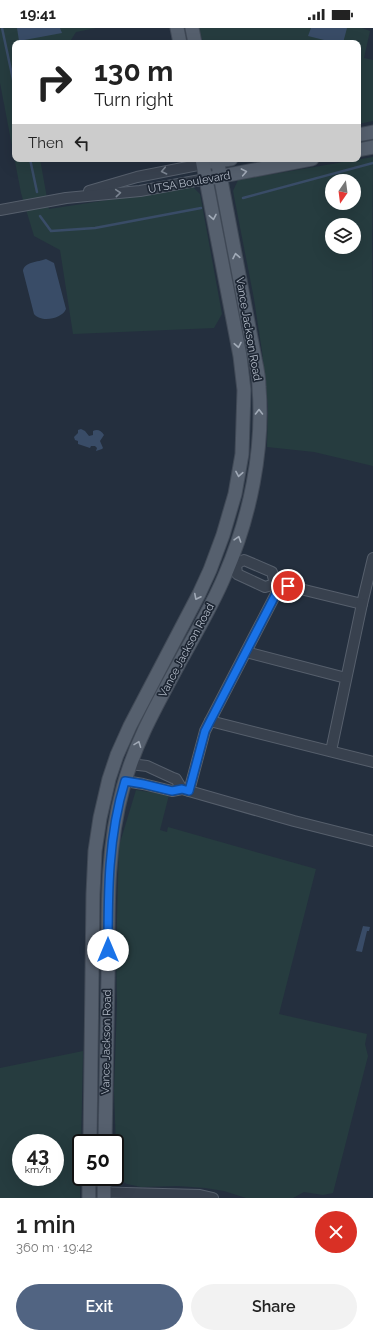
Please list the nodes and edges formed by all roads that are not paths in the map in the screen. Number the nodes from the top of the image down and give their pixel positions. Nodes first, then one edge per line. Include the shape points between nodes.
1 (177, 28) edge
2 (192, 28) edge
3 (179, 40) edge
4 (194, 40) edge
5 (373, 132) edge
6 (361, 134) edge
7 (373, 147) edge
8 (361, 149) edge
9 (198, 162) edge
10 (202, 162) edge
11 (217, 162) edge
12 (296, 162) edge
13 (220, 176) junction
14 (206, 179) junction
15 (66, 198) junction
16 (0, 210) edge
17 (373, 558) edge
18 (233, 564) junction
19 (263, 568) junction
20 (257, 583) junction
21 (277, 586) junction
22 (362, 604) junction
23 (246, 652) junction
24 (346, 678) junction
25 (210, 721) junction
26 (331, 750) junction
27 (373, 762) edge
28 (130, 764) junction
29 (163, 773) junction
30 (125, 781) junction
31 (158, 788) junction
32 (185, 790) junction
33 (373, 841) edge
34 (90, 1134) edge
35 (105, 1134) edge
36 (89, 1195) edge
37 (104, 1195) edge
38 (214, 1198) edge

1 - 3 main road
2 - 4 main road
5 - 6 main road
7 - 8 main road
9 -> 15 street, UTSA Boulevard
10 - 14 main road, Vance Jackson Road
11 - 13 main road, Vance Jackson Road
13 -> 12 main road, UTSA Boulevard
13 - 14 main road, UTSA Boulevard
18 -> 13 main road, Vance Jackson Road via 258,456 259,387
15 -> 14 street, UTSA Boulevard via 140,191
14 -> 34 main road, Vance Jackson Road via 240,356 244,390 242,454 235,494 212,563 199,594 130,726 109,779 95,851
15 - 16 street, UTSA Boulevard
17 - 22 street
18 - 19 street via 244,560
18 - 20 street via 237,574
28 -> 18 main road, Vance Jackson Road via 144,730
19 - 20 street
19 - 21 street via 272,572
20 - 21 street via 265,587
21 - 22 street via 288,586
21 - 23 street
22 - 24 street
23 - 24 street
23 - 25 street
24 - 26 street
25 - 26 street
25 - 32 street
26 - 27 street
28 - 29 street via 147,766
28 - 30 main road, Vance Jackson Road
29 - 31 street
29 - 32 street via 176,779
30 - 31 street
30 - 35 main road, Vance Jackson Road via 114,827 110,858
31 - 32 street
32 - 33 street
36 - 37 street
37 - 38 street

